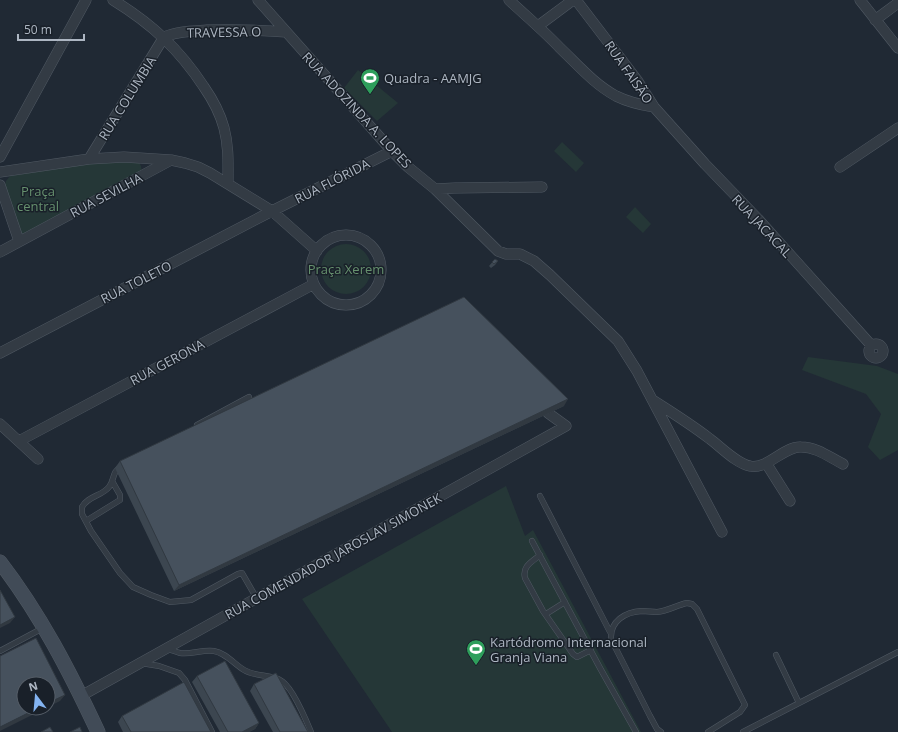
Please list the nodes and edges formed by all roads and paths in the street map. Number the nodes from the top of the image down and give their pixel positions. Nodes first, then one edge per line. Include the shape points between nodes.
1 (86, 0) edge
2 (113, 0) edge
3 (258, 0) edge
4 (509, 0) edge
5 (574, 0) edge
6 (860, 0) edge
7 (898, 3) edge
8 (875, 20) junction
9 (538, 26) junction
10 (286, 32) junction
11 (894, 35) edge
12 (164, 37) junction
13 (898, 48) edge
14 (654, 107) junction
15 (898, 128) edge
16 (392, 151) junction
17 (0, 157) edge
18 (89, 159) junction
19 (170, 160) junction
20 (840, 167) dead end
21 (0, 172) edge
22 (228, 183) junction
23 (0, 185) edge
24 (542, 186) dead end
25 (435, 189) junction
26 (272, 211) junction
27 (19, 241) junction
28 (317, 251) junction
29 (0, 252) edge
30 (314, 284) junction
31 (871, 345) dead end
32 (0, 353) edge
33 (249, 397) dead end
34 (652, 400) junction
35 (548, 413) edge
36 (0, 424) edge
37 (190, 428) edge
38 (19, 441) junction
39 (38, 459) dead end
40 (766, 462) junction
41 (843, 464) dead end
42 (125, 465) edge
43 (112, 481) junction
44 (540, 496) dead end
45 (790, 501) dead end
46 (86, 521) junction
47 (722, 532) dead end
48 (532, 541) dead end
49 (540, 555) junction
50 (0, 562) edge
51 (257, 599) junction
52 (565, 602) junction
53 (546, 614) junction
54 (44, 628) junction
55 (610, 632) junction
56 (167, 648) junction
57 (591, 650) junction
58 (0, 651) edge
59 (898, 652) edge
60 (776, 655) dead end
61 (140, 663) junction
62 (81, 696) junction
63 (799, 703) junction
64 (98, 732) edge
65 (212, 732) edge
66 (311, 732) edge
67 (636, 732) edge
68 (660, 732) edge
69 (708, 732) edge
70 (743, 732) edge

1 - 17 street
2 - 12 street
3 - 10 street, RUA ADOZINDA A. LOPES
4 - 9 street, RUA FAISÃO
5 - 9 street
5 - 14 street, RUA FAISÃO via 637,80
6 - 8 street
7 - 8 street
8 - 11 street
9 - 14 street, RUA FAISÃO via 604,89 635,104
10 - 12 street, TRAVESSA O via 241,29 175,33
10 - 16 street, RUA ADOZINDA A. LOPES
11 - 13 street
12 - 18 street, RUA COLUMBIA
12 - 22 street via 196,75 220,116 228,145
14 - 31 street, RUA JACACAL
15 - 20 street
16 - 25 street, RUA ADOZINDA A. LOPES
16 - 26 street, RUA FLÓRIDA
18 - 19 street via 124,157
18 - 21 street
19 - 22 street via 198,167
19 - 27 street, RUA SEVILHA
22 - 26 street
23 - 27 street
24 - 25 street
25 - 34 street, RUA ADOZINDA A. LOPES via 498,251 526,256 556,280 618,341
26 - 28 street
26 - 32 street, RUA TOLETO
27 - 29 street, RUA SEVILHA
28 - 30 street via 312,262
28 - 30 street via 325,242 335,237 358,237 368,242 376,251 382,273 379,284 372,294 363,301 352,304 330,301 320,294
30 - 38 street, RUA GERONA
33 - 37 lane
34 - 40 street via 710,438 743,464 751,467
34 - 47 street, RUA ADOZINDA A. LOPES
35 - 51 street, RUA COMENDADOR JAROSLAV SIMONEK via 566,426
36 - 38 street
38 - 39 street
40 - 41 street via 799,446 816,450
40 - 45 street
42 - 43 lane via 115,472
43 - 46 lane via 107,489 85,501 82,514
43 - 46 lane via 120,500
44 - 55 lane
46 - 51 lane via 120,573 133,587 170,602 191,600 242,573
48 - 49 lane
49 - 52 lane
49 - 53 lane via 529,563 524,573
50 - 54 street
51 - 56 street, RUA COMENDADOR JAROSLAV SIMONEK
52 - 53 lane
52 - 57 lane
53 - 57 lane via 573,654 577,657
54 - 58 lane
54 - 62 street
55 - 68 lane via 611,639
55 - 69 lane via 615,621 640,611 658,612 687,603 697,609 745,705 740,712
56 - 61 street, RUA COMENDADOR JAROSLAV SIMONEK
56 - 66 lane via 180,653 212,650 222,653 255,675 281,680 295,699
57 - 67 lane
59 - 63 lane
60 - 63 lane
61 - 62 street, RUA COMENDADOR JAROSLAV SIMONEK
61 - 65 lane via 179,673
62 - 64 street
63 - 70 lane

